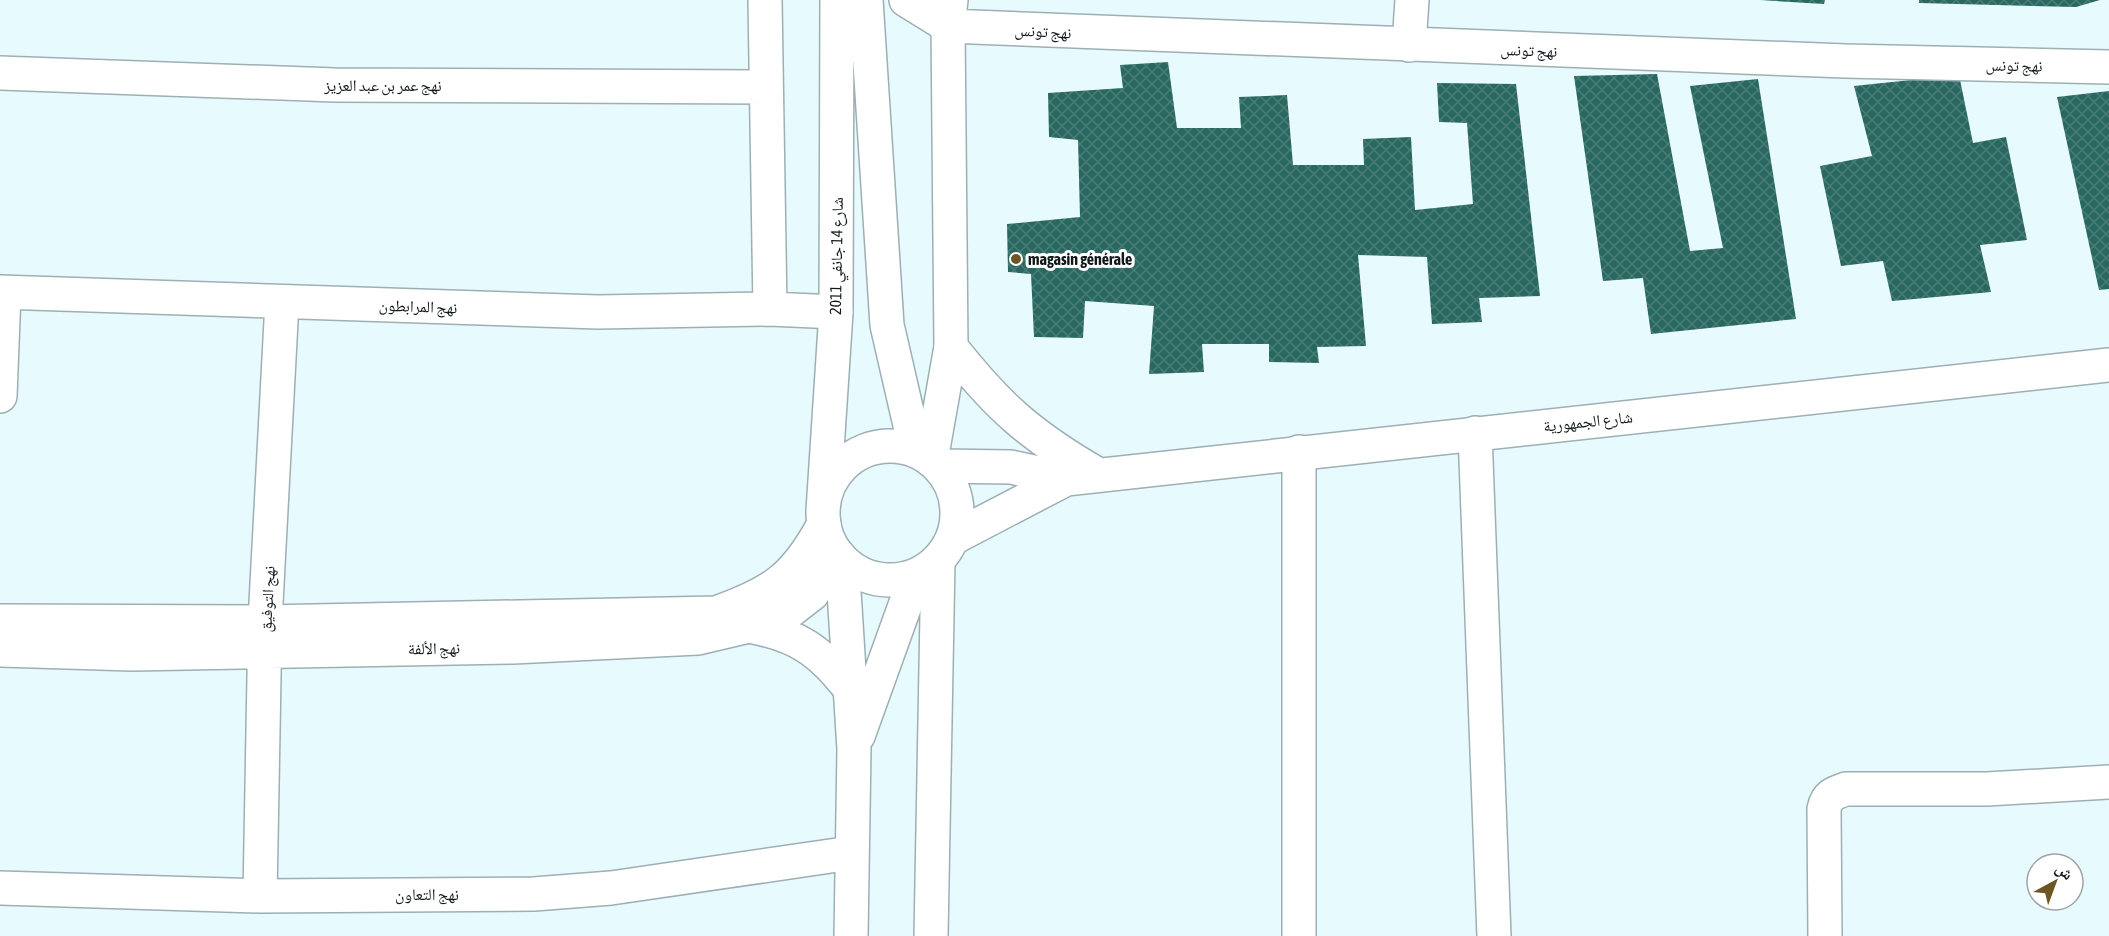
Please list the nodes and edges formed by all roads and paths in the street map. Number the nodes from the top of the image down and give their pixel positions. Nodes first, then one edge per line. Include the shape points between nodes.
1 (765, 0) edge
2 (837, 0) edge
3 (866, 0) edge
4 (906, 0) edge
5 (1412, 0) edge
6 (950, 13) edge
7 (1409, 45) junction
8 (2109, 67) edge
9 (0, 73) edge
10 (766, 87) junction
11 (2, 292) edge
12 (282, 302) junction
13 (770, 309) junction
14 (836, 312) junction
15 (951, 347) junction
16 (2109, 364) edge
17 (0, 396) edge
18 (1475, 433) junction
19 (1299, 452) junction
20 (928, 459) junction
21 (1082, 477) junction
22 (823, 518) junction
23 (840, 557) junction
24 (936, 558) junction
25 (0, 621) edge
26 (749, 626) junction
27 (552, 631) junction
28 (265, 637) junction
29 (0, 650) edge
30 (850, 689) junction
31 (854, 749) junction
32 (2109, 782) edge
33 (851, 853) junction
34 (0, 888) edge
35 (260, 896) junction
36 (851, 936) edge
37 (931, 936) edge
38 (1299, 936) edge
39 (1494, 936) edge
40 (1825, 936) edge

1 - 10 street
2 - 14 street, شارع 14 جانفي 2011
3 - 20 street via 887,325
4 - 6 street
5 - 7 street
6 - 7 street, نهج تونس via 1111,34 1220,35
6 - 15 street
7 - 8 street, نهج تونس
9 - 10 street, نهج عمر بن عبد العزيز via 335,85
10 - 13 street
11 - 12 street, نهج المرابطون
11 - 17 street
12 - 13 street, نهج المرابطون via 597,312
12 - 28 street, نهج التوفيق
13 - 14 street, نهج المرابطون
14 - 22 street, شارع 14 جانفي 2011
15 - 20 street
15 - 21 street via 1016,420
16 - 18 street, شارع الجمهورية
18 - 19 street, شارع الجمهورية
18 - 39 street
19 - 21 street, شارع الجمهورية
19 - 38 street
20 - 21 street
20 - 22 street via 895,446 873,448 854,457 838,471 827,490
20 - 24 street via 950,482 956,500 957,520
21 - 24 street
22 - 23 street
22 - 27 street, نهج الألفة via 809,552 782,581 758,599 716,614
23 - 24 street via 869,576 885,580 900,580
23 - 26 street, نهج الألفة via 812,594 789,611
23 - 30 street
24 - 31 street
24 - 37 street
25 - 28 street, نهج الألفة
26 - 27 street, نهج الألفة via 698,638
26 - 30 street via 779,632 807,645 831,664
27 - 28 street, نهج الألفة
28 - 29 street, نهج الألفة via 132,654
28 - 35 street, نهج التوفيق
30 - 31 street
31 - 33 street
32 - 40 street via 1988,789 1846,789 1832,794 1824,809
33 - 35 street, نهج التعاون via 611,888 534,894
33 - 36 street
34 - 35 street, نهج التعاون

